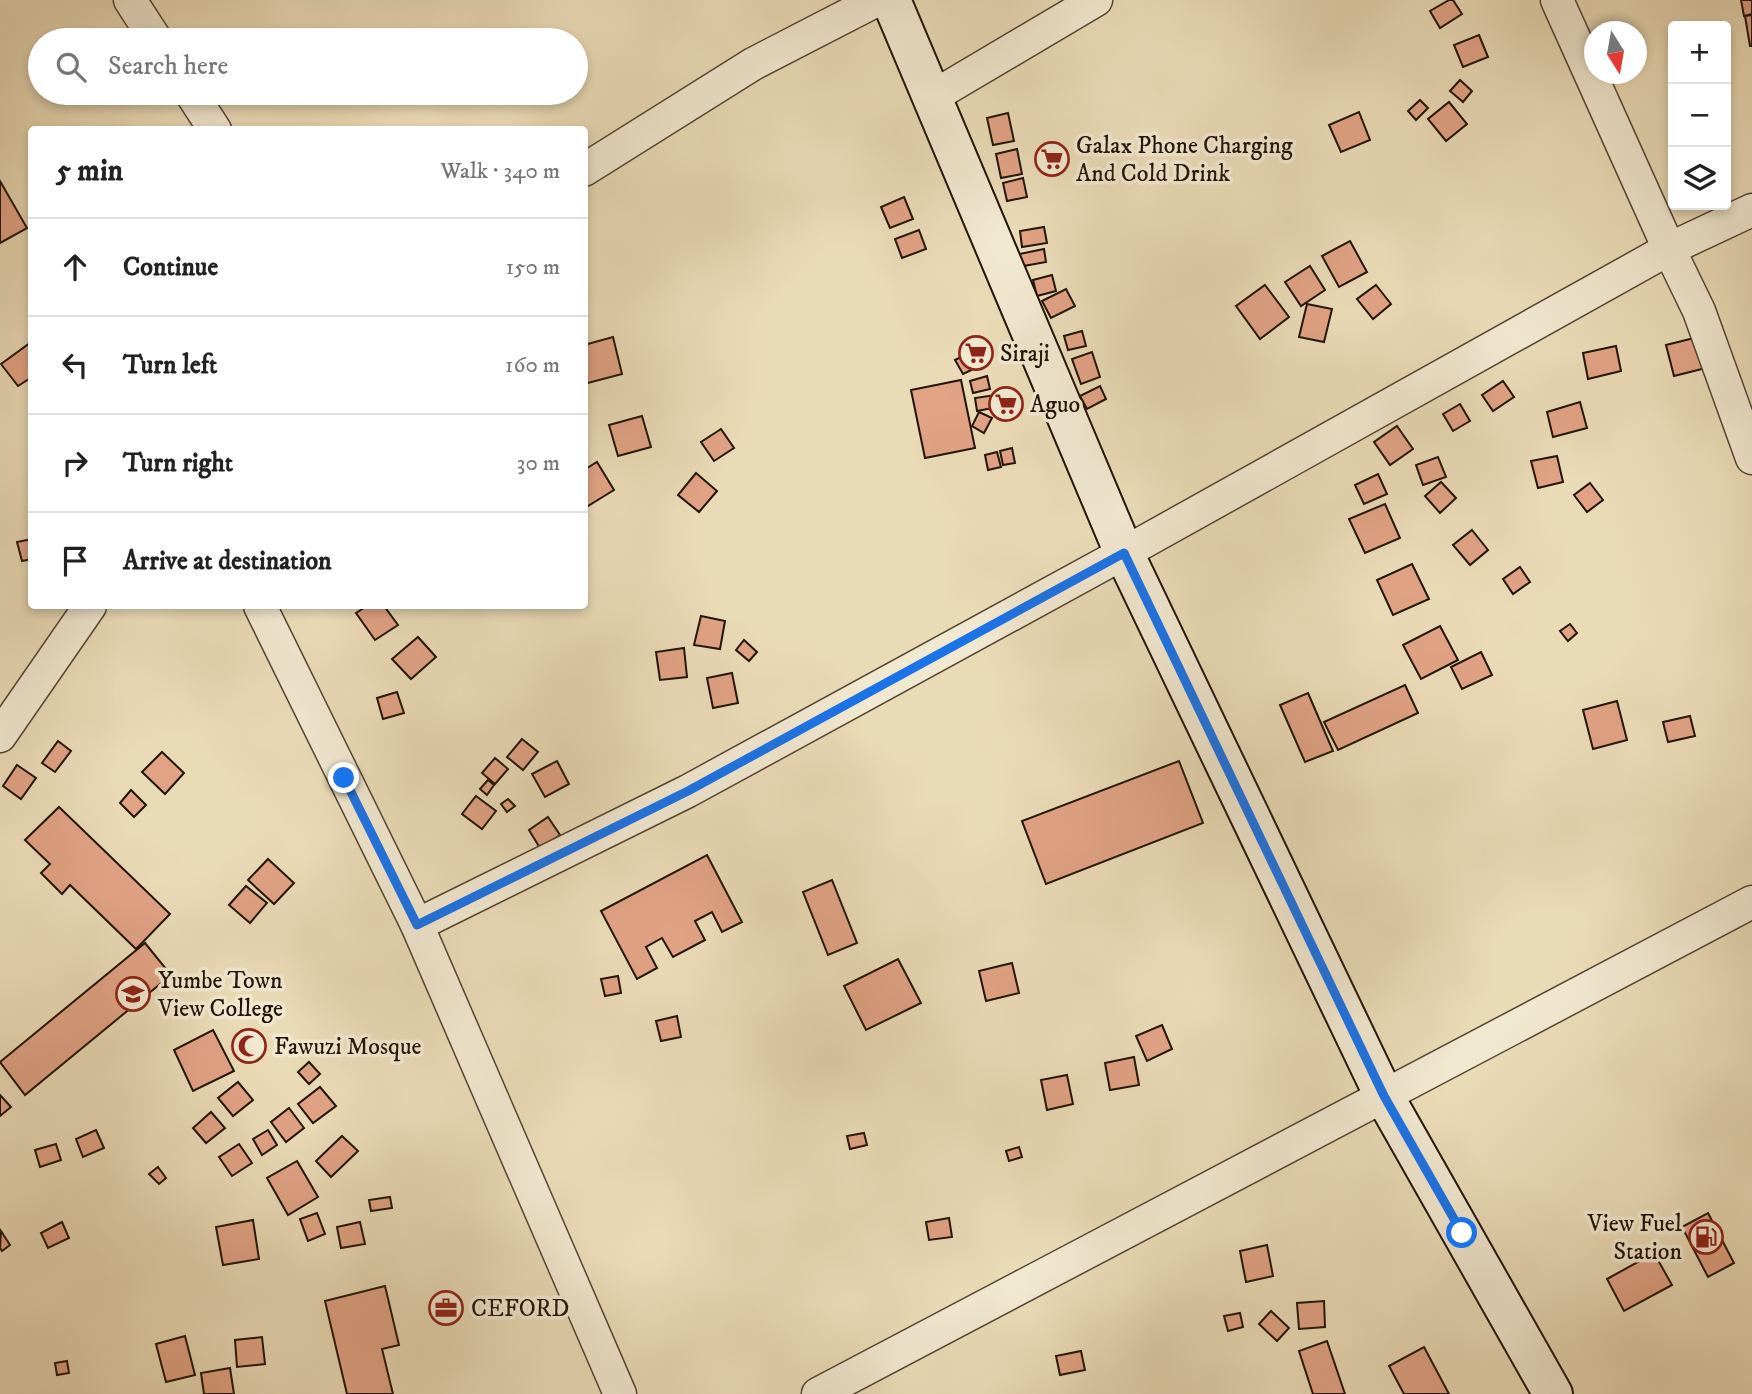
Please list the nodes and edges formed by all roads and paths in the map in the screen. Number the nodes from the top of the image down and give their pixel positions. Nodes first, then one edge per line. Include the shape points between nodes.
1 (130, 0) edge
2 (877, 0) edge
3 (891, 0) edge
4 (1096, 0) edge
5 (1557, 0) edge
6 (148, 28) edge
7 (932, 97) junction
8 (199, 105) edge
9 (212, 126) edge
10 (588, 167) edge
11 (1752, 210) edge
12 (1669, 249) junction
13 (1752, 458) edge
14 (1124, 553) junction
15 (88, 609) edge
16 (261, 609) edge
17 (0, 736) edge
18 (1752, 902) edge
19 (417, 925) junction
20 (1384, 1096) junction
21 (620, 1394) edge
22 (818, 1394) edge
23 (1553, 1394) edge

1 - 6 street
2 - 10 street via 752,64
3 - 7 main road
4 - 7 street
5 - 12 street
7 - 14 main road
8 - 9 street
11 - 12 street
12 - 13 street via 1699,312
12 - 14 street
14 - 19 street via 688,791
14 - 20 main road
15 - 17 street
16 - 19 street
18 - 20 street
19 - 21 street
20 - 22 street
20 - 23 main road

